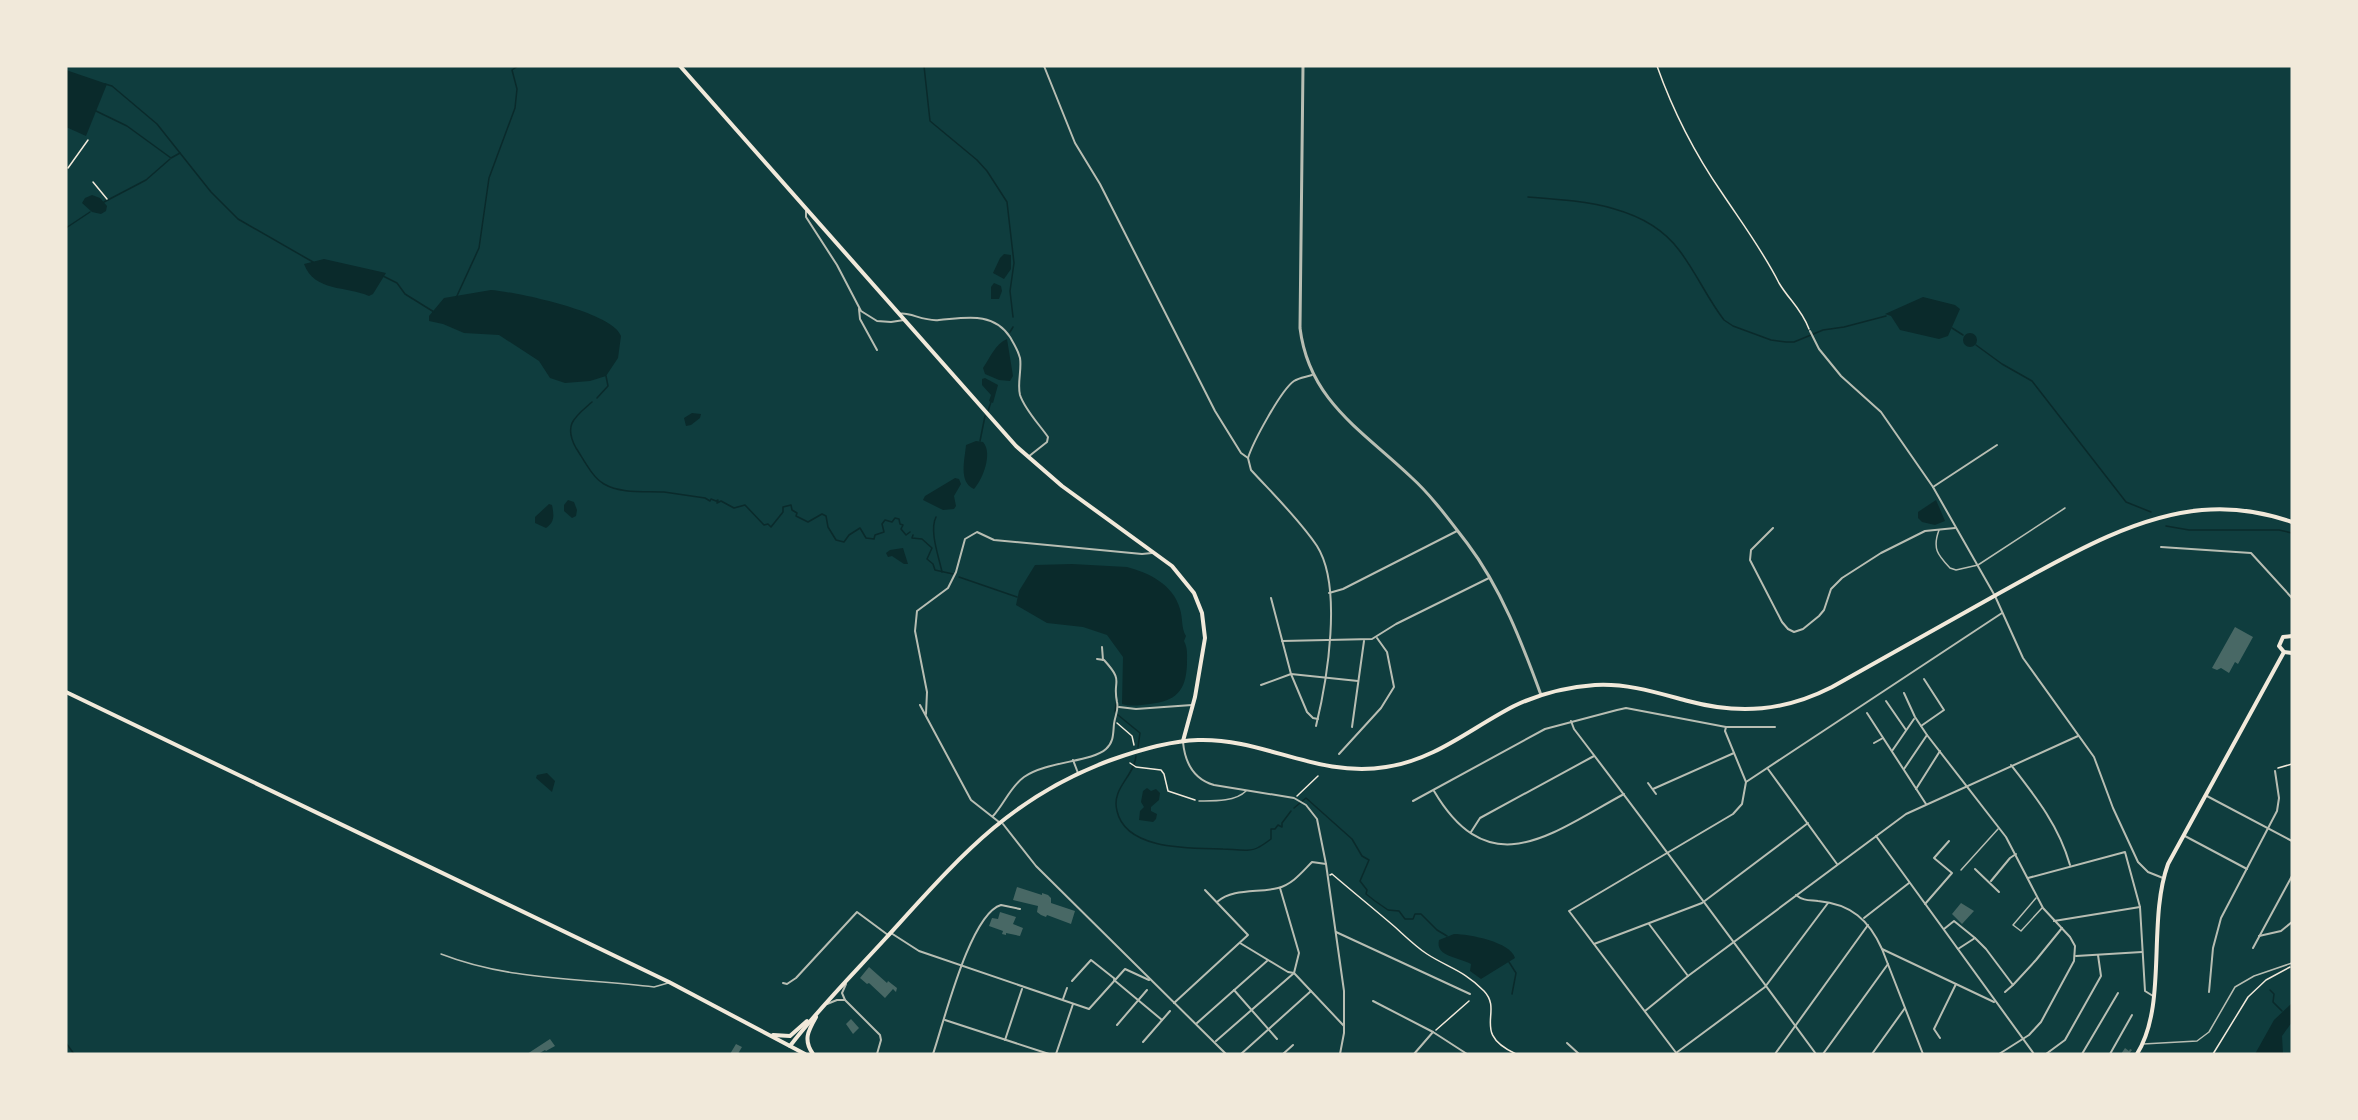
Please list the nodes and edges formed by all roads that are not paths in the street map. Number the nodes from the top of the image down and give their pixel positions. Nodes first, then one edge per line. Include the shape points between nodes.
1 (680, 66) edge
2 (1044, 66) edge
3 (1303, 66) edge
4 (807, 210) junction
5 (859, 309) junction
6 (899, 314) junction
7 (904, 320) junction
8 (1810, 331) road end
9 (876, 350) dead end
10 (1312, 375) junction
11 (1997, 445) dead end
12 (1028, 457) junction
13 (1248, 458) junction
14 (1933, 487) junction
15 (2065, 508) dead end
16 (2292, 522) edge
17 (1773, 528) dead end
18 (1955, 528) junction
19 (1940, 529) junction
20 (1457, 531) junction
21 (2161, 547) dead end
22 (1154, 552) junction
23 (1977, 565) junction
24 (1489, 578) junction
25 (1329, 593) junction
26 (1995, 596) junction
27 (1271, 598) dead end
28 (2292, 598) edge
29 (2002, 613) junction
30 (2292, 636) edge
31 (1377, 638) junction
32 (1330, 640) junction
33 (1364, 640) junction
34 (1282, 641) junction
35 (1102, 647) dead end
36 (2284, 652) junction
37 (2292, 652) edge
38 (1097, 660) dead end
39 (1102, 660) junction
40 (1291, 674) junction
41 (1326, 677) junction
42 (1924, 679) dead end
43 (1358, 681) junction
44 (1262, 685) dead end
45 (66, 692) edge
46 (1904, 693) dead end
47 (1541, 695) junction
48 (1886, 701) dead end
49 (921, 705) dead end
50 (1192, 705) junction
51 (1119, 707) junction
52 (1948, 707) dead end
53 (1944, 710) junction
54 (1867, 713) dead end
55 (926, 714) junction
56 (1915, 717) junction
57 (1318, 719) junction
58 (1571, 721) junction
59 (1316, 726) dead end
60 (1921, 726) junction
61 (1352, 727) dead end
62 (1726, 727) junction
63 (1775, 727) dead end
64 (1906, 730) junction
65 (1927, 735) junction
66 (2078, 736) junction
67 (1883, 738) junction
68 (1183, 741) junction
69 (1874, 743) dead end
70 (1892, 751) junction
71 (1941, 751) junction
72 (1734, 753) junction
73 (1339, 754) dead end
74 (1594, 756) junction
75 (1073, 759) junction
76 (2011, 765) junction
77 (1768, 769) junction
78 (1904, 769) junction
79 (2275, 771) road end
80 (1078, 774) junction
81 (1746, 782) junction
82 (1648, 783) dead end
83 (1967, 785) junction
84 (1653, 789) junction
85 (1916, 789) junction
86 (1433, 790) junction
87 (1246, 791) junction
88 (1624, 794) junction
89 (1656, 794) dead end
90 (2205, 795) junction
91 (1198, 801) road end
92 (1413, 801) dead end
93 (1926, 804) junction
94 (993, 816) junction
95 (1001, 823) junction
96 (1808, 823) junction
97 (1999, 828) junction
98 (2268, 828) junction
99 (1471, 832) junction
100 (2183, 835) junction
101 (1876, 836) junction
102 (1949, 841) dead end
103 (2292, 841) edge
104 (1668, 854) junction
105 (2016, 854) junction
106 (1326, 864) junction
107 (1837, 864) junction
108 (2070, 865) junction
109 (1975, 869) dead end
110 (2247, 869) junction
111 (1960, 870) dead end
112 (2292, 876) edge
113 (2028, 878) junction
114 (2163, 878) junction
115 (1990, 881) junction
116 (1910, 883) junction
117 (1280, 888) junction
118 (1205, 890) dead end
119 (2000, 892) dead end
120 (1796, 895) junction
121 (2036, 897) junction
122 (1217, 902) junction
123 (1829, 902) junction
124 (1702, 903) junction
125 (1925, 904) junction
126 (2140, 907) junction
127 (2043, 908) junction
128 (1020, 909) dead end
129 (1864, 918) junction
130 (2054, 921) junction
131 (2292, 922) edge
132 (1649, 924) junction
133 (1868, 924) junction
134 (2062, 928) junction
135 (1944, 929) junction
136 (1336, 932) junction
137 (890, 934) junction
138 (2259, 936) junction
139 (1975, 938) junction
140 (1240, 942) junction
141 (1733, 943) junction
142 (1593, 944) junction
143 (2253, 948) dead end
144 (1882, 949) junction
145 (1958, 949) junction
146 (2143, 952) junction
147 (441, 954) dead end
148 (2098, 955) junction
149 (2076, 956) junction
150 (1268, 960) junction
151 (1888, 964) junction
152 (2292, 964) edge
153 (961, 968) junction
154 (1294, 974) junction
155 (1688, 976) junction
156 (850, 977) junction
157 (1114, 980) junction
158 (1072, 981) dead end
159 (669, 982) junction
160 (1153, 982) junction
161 (783, 983) dead end
162 (1956, 984) junction
163 (2013, 985) junction
164 (1766, 987) junction
165 (1022, 988) junction
166 (1067, 988) dead end
167 (1147, 990) dead end
168 (1234, 990) junction
169 (1311, 991) junction
170 (2005, 992) dead end
171 (2209, 992) dead end
172 (2118, 993) dead end
173 (1470, 994) dead end
174 (2152, 996) junction
175 (845, 1000) junction
176 (1063, 1000) junction
177 (1138, 1000) junction
178 (1372, 1001) dead end
179 (1174, 1003) junction
180 (1996, 1003) junction
181 (1073, 1004) junction
182 (822, 1008) junction
183 (1905, 1008) junction
184 (1252, 1010) junction
185 (1170, 1011) dead end
186 (1645, 1012) junction
187 (2132, 1015) dead end
188 (945, 1020) junction
189 (1162, 1020) junction
190 (1197, 1023) junction
191 (1117, 1025) dead end
192 (1344, 1026) junction
193 (1795, 1026) junction
194 (1269, 1029) junction
195 (1433, 1032) junction
196 (767, 1033) junction
197 (1940, 1038) dead end
198 (1277, 1039) dead end
199 (1005, 1040) junction
200 (2023, 1040) junction
201 (1216, 1041) junction
202 (1143, 1042) dead end
203 (1567, 1043) dead end
204 (2143, 1044) junction
205 (1293, 1045) dead end
206 (790, 1046) junction
207 (805, 1054) edge
208 (813, 1054) edge
209 (877, 1054) edge
210 (933, 1054) edge
211 (1049, 1054) edge
212 (1056, 1054) edge
213 (1226, 1054) edge
214 (1241, 1054) edge
215 (1283, 1054) edge
216 (1340, 1054) edge
217 (1414, 1054) edge
218 (1467, 1054) edge
219 (1578, 1054) edge
220 (1677, 1054) edge
221 (1775, 1054) edge
222 (1816, 1054) edge
223 (1823, 1054) edge
224 (1872, 1054) edge
225 (1923, 1054) edge
226 (1999, 1054) edge
227 (2034, 1054) edge
228 (2046, 1054) edge
229 (2082, 1054) edge
230 (2110, 1054) edge
231 (2137, 1054) edge

1 - 4 main road
2 - 13 street via 1075,143 1100,184 1215,411
3 - 10 street via 1300,328
4 - 5 street via 806,218 837,265
4 - 6 main road
5 - 7 street via 877,321
5 - 9 street
6 - 7 main road
6 - 12 street via 906,312 930,321 981,317 1006,331 1020,360 1020,394 1048,437
7 - 12 main road
8 - 14 street via 1841,376 1881,412
10 - 13 street via 1293,382 1285,391
10 - 20 street via 1325,397 1414,479
11 - 14 street
12 - 22 main road
13 - 25 street via 1251,470 1318,548
14 - 18 street
15 - 23 lane
16 - 26 main road via 2231,509 2175,514 2080,550
17 - 19 street via 1751,550 1750,560 1782,622 1794,632 1819,616 1831,589 1842,578 1881,553 1925,531
18 - 19 street
18 - 23 street
19 - 23 lane via 1935,549 1950,568
20 - 24 street
20 - 25 street
21 - 28 street via 2251,553
22 - 50 main road via 1188,583 1202,613 1203,652
22 - 55 street via 1016,543 994,540 977,532 965,539 948,588 917,611 915,631 927,692
23 - 26 street
24 - 31 street via 1396,624
24 - 47 street via 1517,632
25 - 32 street
26 - 29 street
26 - 47 main road via 1832,687 1779,707 1724,709 1610,685
27 - 34 street
29 - 66 street via 2023,658
29 - 77 street
30 - 36 main road via 2280,640
31 - 33 street
31 - 73 street via 1387,652 1394,687 1381,708
32 - 33 street
32 - 34 street
32 - 41 street
33 - 43 street
34 - 40 street
35 - 39 street
36 - 37 main road
36 - 90 main road
38 - 39 street
39 - 51 street via 1116,676
40 - 41 street
40 - 44 street
40 - 57 street via 1307,712
41 - 43 street
41 - 57 street
42 - 53 street
43 - 61 street
45 - 159 main road
46 - 56 street
47 - 68 main road via 1504,712 1447,747 1405,763 1374,768 1316,765 1229,742
48 - 64 street
49 - 55 street
50 - 51 street
50 - 68 main road
51 - 75 street via 1113,739 1107,748 1097,755
52 - 53 street
53 - 60 street
54 - 67 street
55 - 94 street via 970,800
56 - 60 street
56 - 64 street
57 - 59 street
58 - 62 street via 1626,708
58 - 74 street
58 - 86 street via 1545,729
60 - 65 street
62 - 63 street
62 - 72 street
64 - 70 street
65 - 71 street
65 - 78 street
66 - 76 street
66 - 114 street via 2094,757 2138,862 2148,872
67 - 69 street
67 - 70 street
68 - 80 main road via 1132,753
68 - 87 street via 1187,763 1200,779
70 - 78 street
71 - 83 street
71 - 85 street
72 - 81 street
72 - 84 street
74 - 88 street
74 - 99 street via 1480,818
75 - 80 street
75 - 94 street via 1024,777
76 - 83 street
76 - 108 street via 2051,818
77 - 81 street
77 - 96 street
78 - 85 street
79 - 98 street via 2279,804
80 - 95 main road via 1031,799
81 - 104 street via 1737,811
82 - 84 street
83 - 93 street
83 - 97 street
84 - 89 street
85 - 93 street
86 - 92 street
86 - 99 street via 1446,812
87 - 91 lane via 1231,798
87 - 106 street via 1294,798 1303,803 1317,819
88 - 99 street via 1542,838 1520,845 1504,846
88 - 104 street
90 - 98 street
90 - 100 main road
93 - 101 street
94 - 95 street
95 - 137 main road via 959,858
95 - 160 street via 1036,866
96 - 107 street
96 - 124 street
97 - 105 street
97 - 111 lane
98 - 103 street
98 - 110 street
100 - 110 street
100 - 114 main road
101 - 107 street
101 - 116 street
102 - 125 street via 1934,858 1952,873
104 - 124 street
104 - 142 street via 1569,911
105 - 113 street
105 - 115 street
106 - 117 street via 1312,862
106 - 136 street
107 - 120 street
108 - 113 street
108 - 126 street via 2124,851
109 - 115 street
110 - 171 street via 2217,930
112 - 138 street
113 - 121 street
114 - 174 main road
115 - 119 street
116 - 125 street
116 - 129 street
117 - 122 street via 1232,894
117 - 154 street via 1299,953
118 - 122 street
120 - 123 street
120 - 141 street
121 - 127 street
121 - 127 lane via 2013,924 2020,931
122 - 140 street via 1248,934
123 - 129 street via 1843,905
123 - 164 street
124 - 132 street
124 - 141 street
125 - 135 street
126 - 130 street
126 - 146 street
127 - 130 street
128 - 153 street via 1001,905 987,913
129 - 133 street
130 - 134 street
131 - 138 street via 2281,931
132 - 142 street
132 - 155 street
133 - 144 street
133 - 193 street
134 - 149 street via 2073,940
134 - 163 street
135 - 139 street via 1954,921
135 - 145 street
136 - 173 street
136 - 192 street
137 - 153 street
137 - 156 main road
137 - 161 street via 857,912 796,978
138 - 143 street
139 - 145 street
139 - 163 street
140 - 150 street
140 - 179 street
141 - 155 street
141 - 164 street
142 - 186 street
144 - 151 street
144 - 162 street
145 - 180 street
146 - 148 street
146 - 174 street via 2145,991
147 - 159 lane via 466,964 528,975 654,987
148 - 149 street
148 - 228 street via 2101,976 2065,1040
149 - 200 street via 2041,1022
150 - 154 street
150 - 168 street
151 - 183 street
151 - 223 street
152 - 204 lane via 2254,976 2235,987 2202,1039
153 - 165 street
153 - 188 street
154 - 169 street
154 - 184 street
155 - 186 street
156 - 175 street via 843,990
156 - 182 main road
157 - 158 street via 1091,960
157 - 160 street via 1125,969
157 - 177 street
157 - 181 street via 1089,1009
159 - 196 main road
160 - 179 street
162 - 180 street
162 - 197 street via 1934,1029
163 - 170 street
164 - 193 street
164 - 220 street
165 - 176 street
165 - 199 street
166 - 176 street
167 - 177 street
168 - 184 street
168 - 190 street
169 - 192 street
169 - 194 street
172 - 229 street
174 - 204 main road
175 - 182 street via 834,1000
175 - 209 street via 879,1034
176 - 181 street
177 - 189 street
177 - 191 street
178 - 195 street
179 - 190 street
180 - 200 street
181 - 212 street
182 - 196 main road via 790,1036
182 - 206 main road
182 - 208 main road via 807,1037
183 - 224 street
183 - 225 street
184 - 194 street
184 - 201 street
185 - 189 street
186 - 220 street
187 - 230 street
188 - 199 street
188 - 210 street
189 - 202 street
190 - 201 street
192 - 216 street
193 - 221 street
193 - 222 street
194 - 198 street
194 - 214 street
195 - 217 street
195 - 218 street
196 - 206 main road
199 - 211 street
200 - 226 street
200 - 227 street
201 - 213 street
203 - 219 street
204 - 231 main road
205 - 215 street
206 - 207 main road

